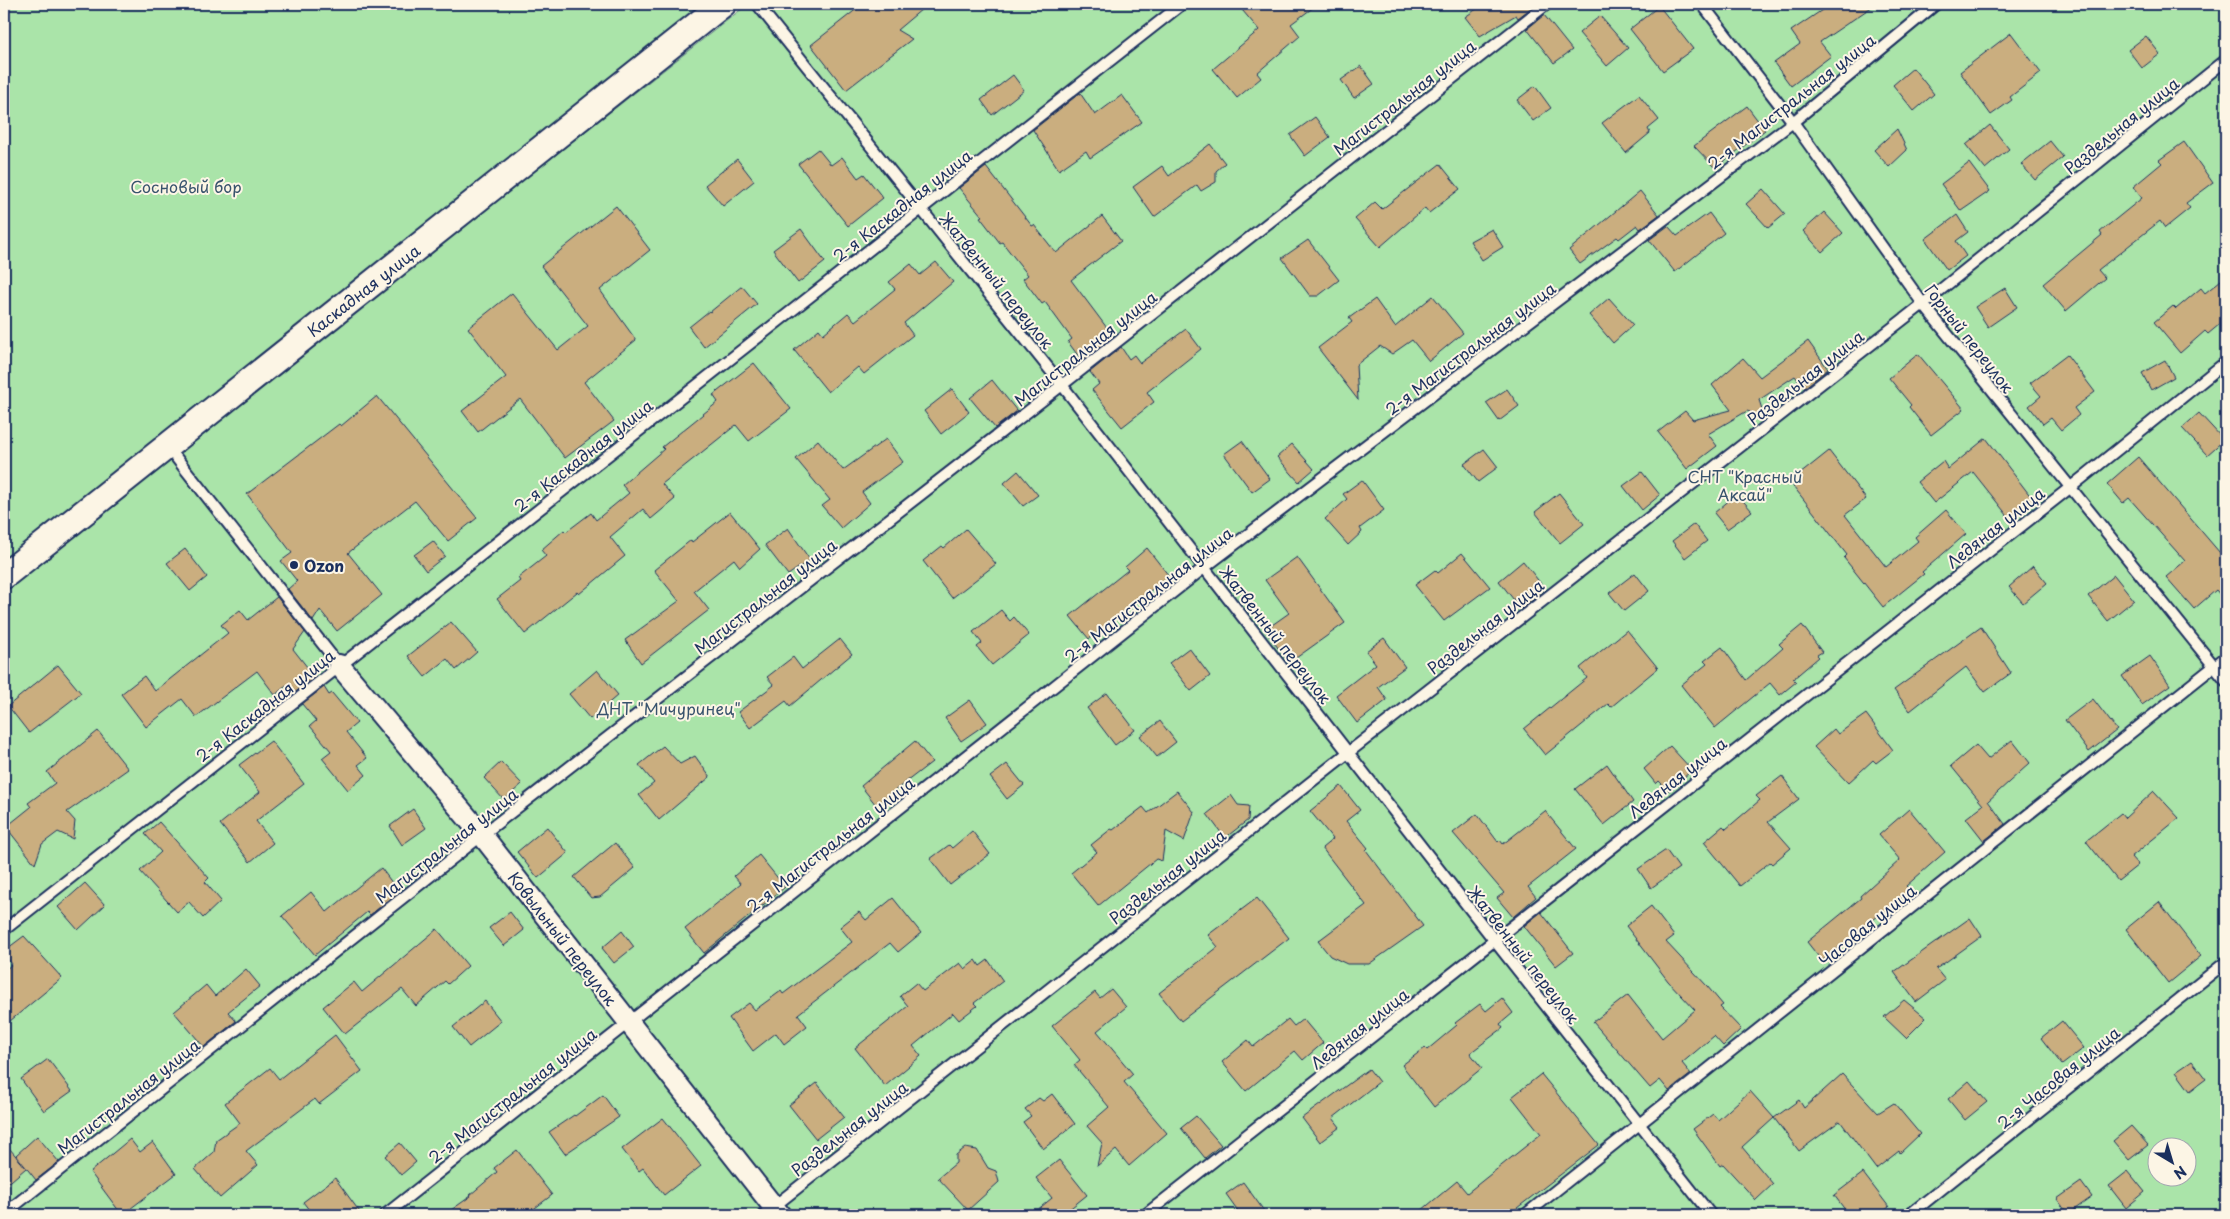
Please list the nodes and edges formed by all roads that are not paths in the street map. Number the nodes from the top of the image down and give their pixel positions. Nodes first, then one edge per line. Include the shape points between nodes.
1 (723, 4) edge
2 (757, 4) edge
3 (1182, 4) edge
4 (1547, 4) edge
5 (1702, 4) edge
6 (1936, 4) edge
7 (2226, 60) edge
8 (1793, 122) junction
9 (920, 209) junction
10 (1923, 304) junction
11 (2226, 362) edge
12 (1062, 385) junction
13 (167, 446) junction
14 (2071, 487) junction
15 (1204, 567) junction
16 (4, 576) edge
17 (2226, 657) edge
18 (340, 666) junction
19 (2214, 666) junction
20 (2226, 682) edge
21 (1349, 752) junction
22 (482, 835) junction
23 (4, 930) edge
24 (1494, 940) junction
25 (2226, 962) edge
26 (629, 1022) junction
27 (1640, 1125) junction
28 (772, 1212) edge
29 (4, 1214) edge
30 (385, 1215) edge
31 (1145, 1215) edge
32 (1525, 1215) edge
33 (1711, 1215) edge
34 (1909, 1215) edge

1 - 13 street, Каскадная улица
2 - 9 lane, Жатвенный переулок
3 - 9 lane, 2-я Каскадная улица
4 - 12 lane, Магистральная улица
5 - 8 lane, Горный переулок
6 - 8 lane, 2-я Магистральная улица
7 - 10 lane, Раздельная улица
8 - 10 lane, Горный переулок
8 - 15 lane, 2-я Магистральная улица
9 - 12 lane, Жатвенный переулок
9 - 18 lane, 2-я Каскадная улица
10 - 14 lane, Горный переулок
10 - 21 lane, Раздельная улица
11 - 14 lane, Ледяная улица
12 - 15 lane, Жатвенный переулок
12 - 22 lane, Магистральная улица
13 - 16 street, Каскадная улица
13 - 18 lane
14 - 19 lane, Горный переулок
14 - 24 lane, Ледяная улица
15 - 21 lane, Жатвенный переулок
15 - 26 lane, 2-я Магистральная улица
17 - 19 lane, Часовая улица
18 - 22 street, Ковыльный переулок
18 - 23 lane, 2-я Каскадная улица
19 - 20 lane, Горный переулок
19 - 27 lane, Часовая улица
21 - 24 lane, Жатвенный переулок
21 - 28 lane, Раздельная улица
22 - 26 street, Ковыльный переулок
22 - 29 lane, Магистральная улица
24 - 27 lane, Жатвенный переулок
24 - 31 lane, Ледяная улица
25 - 34 lane, 2-я Часовая улица
26 - 28 street, Ковыльный переулок
26 - 30 lane, 2-я Магистральная улица
27 - 32 lane, Часовая улица
27 - 33 lane, Жатвенный переулок

